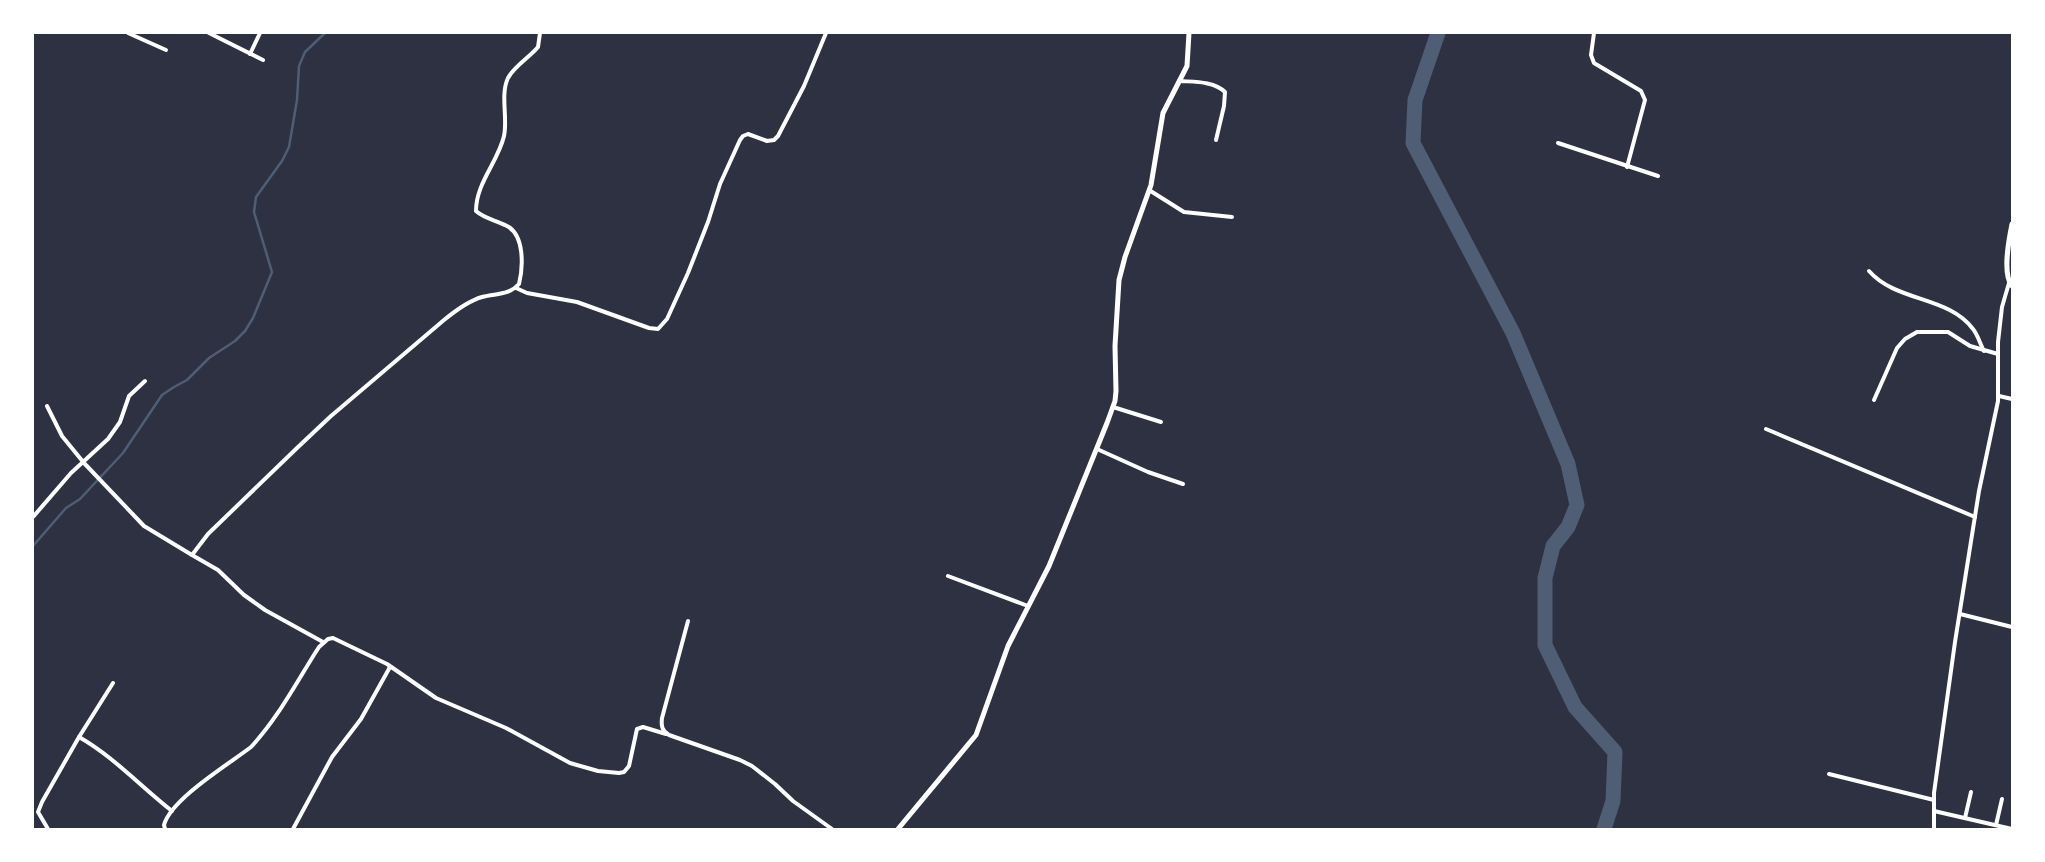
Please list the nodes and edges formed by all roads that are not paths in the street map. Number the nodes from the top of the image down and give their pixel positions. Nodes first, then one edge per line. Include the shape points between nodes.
1 (128, 33) edge
2 (209, 33) edge
3 (260, 33) edge
4 (540, 33) edge
5 (826, 33) edge
6 (1189, 33) edge
7 (1594, 33) edge
8 (166, 50) dead end
9 (250, 54) junction
10 (263, 60) dead end
11 (1180, 81) junction
12 (1216, 140) dead end
13 (1558, 143) dead end
14 (1627, 167) junction
15 (1658, 176) dead end
16 (1149, 190) junction
17 (1232, 218) dead end
18 (2012, 224) edge
19 (1869, 271) dead end
20 (2011, 284) edge
21 (516, 288) junction
22 (1984, 351) junction
23 (1998, 354) junction
24 (145, 381) dead end
25 (1999, 396) junction
26 (2012, 399) edge
27 (1874, 400) dead end
28 (47, 406) dead end
29 (1113, 406) junction
30 (1161, 422) dead end
31 (1766, 429) dead end
32 (1097, 448) junction
33 (84, 463) junction
34 (1183, 484) dead end
35 (1975, 517) junction
36 (33, 518) edge
37 (192, 555) junction
38 (948, 576) dead end
39 (1028, 606) junction
40 (1960, 614) junction
41 (688, 621) dead end
42 (2012, 627) edge
43 (323, 642) junction
44 (390, 667) junction
45 (113, 683) dead end
46 (666, 734) junction
47 (79, 737) junction
48 (1829, 774) dead end
49 (1971, 792) dead end
50 (2002, 799) dead end
51 (1934, 800) junction
52 (172, 811) junction
53 (1934, 811) junction
54 (1965, 818) junction
55 (1996, 825) junction
56 (48, 829) edge
57 (165, 829) edge
58 (293, 829) edge
59 (832, 829) edge
60 (898, 829) edge
61 (1934, 829) edge
62 (2012, 829) edge

1 - 8 street
2 - 9 street
3 - 9 street
4 - 21 street via 538,47 509,76 505,85 504,136 476,204 476,211 482,216 514,231 519,242 522,262 521,277
5 - 21 street via 804,86 778,136 767,141 748,134 740,140 720,184 688,273 661,327 649,328 577,302 527,293
6 - 11 street via 1189,57
7 - 14 street via 1594,63 1641,91 1645,100
9 - 10 street
11 - 12 street via 1208,84 1225,92
11 - 16 street via 1160,123
13 - 14 street
14 - 15 street
16 - 17 street via 1184,212
16 - 29 street via 1119,280 1115,321 1116,386
18 - 20 street via 2007,263
19 - 22 street via 1887,287 1933,304 1962,319 1974,330
20 - 23 street via 2002,307
21 - 37 street via 508,293 481,297 444,320 302,443 208,534
22 - 23 street
22 - 27 street via 1970,346 1948,332 1925,331 1910,335 1897,348
23 - 25 street
24 - 33 street via 129,396 116,428
25 - 26 street
25 - 35 street
28 - 33 street via 62,436
29 - 30 street
29 - 32 street
31 - 35 street
32 - 34 street via 1148,472
32 - 39 street via 1049,566
33 - 36 street via 60,484
33 - 37 street via 144,526
35 - 40 street
37 - 43 street via 218,570 244,595 265,610
38 - 39 street
39 - 60 street via 1008,646 976,735
40 - 42 street
40 - 51 street
41 - 46 street via 662,718 662,728
43 - 44 street via 333,638 371,655
43 - 52 street via 260,738 190,793
44 - 46 street via 436,698 506,728 570,762 589,769 611,773 624,772 629,766 637,729 643,727
44 - 58 street via 361,719 332,757
45 - 47 street
46 - 59 street via 752,766 793,801
47 - 52 street via 115,761
47 - 56 street via 38,812
48 - 51 street
49 - 54 street
50 - 55 street
51 - 53 street
52 - 57 street via 165,821
53 - 54 street
53 - 61 street
54 - 55 street
55 - 62 street

